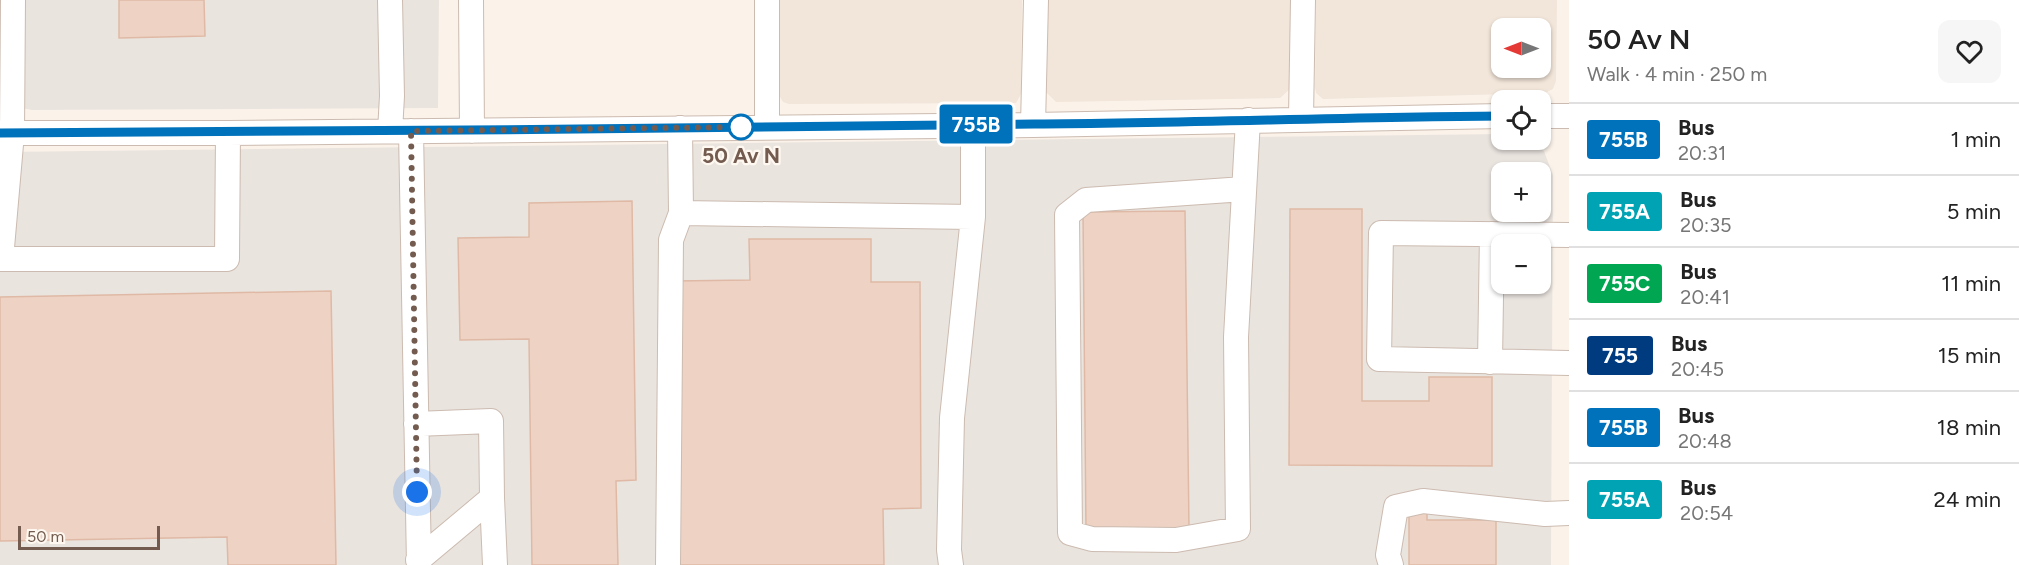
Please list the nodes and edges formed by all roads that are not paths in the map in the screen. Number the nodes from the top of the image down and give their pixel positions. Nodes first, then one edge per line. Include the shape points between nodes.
1 (13, 0) edge
2 (390, 0) edge
3 (471, 0) edge
4 (767, 0) edge
5 (1036, 0) edge
6 (1303, 0) edge
7 (1491, 116) edge
8 (1551, 116) edge
9 (1569, 116) edge
10 (1301, 118) junction
11 (1248, 120) junction
12 (973, 124) junction
13 (1033, 124) junction
14 (767, 127) junction
15 (680, 128) junction
16 (472, 130) junction
17 (401, 131) junction
18 (6, 133) edge
19 (228, 133) junction
20 (1244, 189) junction
21 (681, 213) junction
22 (973, 217) junction
23 (1492, 234) edge
24 (1551, 235) edge
25 (1569, 235) edge
26 (1491, 294) edge
27 (1490, 362) junction
28 (1569, 363) edge
29 (416, 424) junction
30 (492, 498) junction
31 (1569, 513) edge
32 (419, 562) edge
33 (495, 565) edge
34 (668, 565) edge
35 (951, 565) edge
36 (1391, 565) edge

1 - 18 street
2 - 17 street via 392,96
3 - 16 street
4 - 14 street
5 - 13 street
6 - 10 street
7 - 10 street
8 - 9 street
10 - 11 street
11 - 13 street
11 - 20 street
12 - 13 street
12 - 14 street
12 - 22 street
14 - 15 street
15 - 16 street
15 - 21 street
16 - 17 street
17 - 19 street
17 - 29 street
18 - 19 street
18 - 19 street via 1,259 227,259
20 - 20 street via 1086,200 1067,215 1070,533 1092,539 1176,540 1238,528 1236,337
21 - 22 street
21 - 34 street via 671,240
22 - 35 street via 952,418
23 - 27 street via 1381,233 1379,359
24 - 25 street
26 - 27 street
27 - 28 street
29 - 30 street via 491,421
29 - 32 street
30 - 32 street
30 - 33 street
31 - 36 street via 1423,501 1396,507 1388,555

